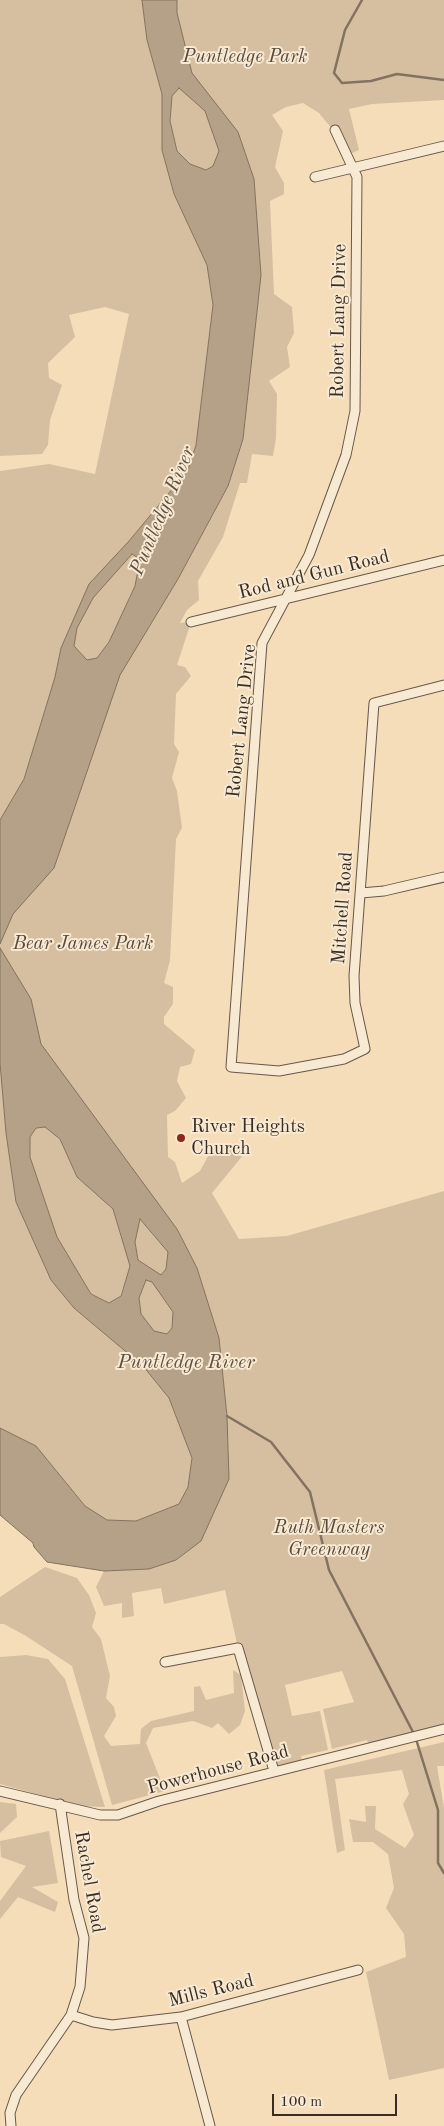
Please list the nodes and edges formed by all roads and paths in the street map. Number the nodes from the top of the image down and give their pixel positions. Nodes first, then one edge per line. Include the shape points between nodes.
1 (335, 130) dead end
2 (444, 146) edge
3 (352, 167) junction
4 (315, 178) dead end
5 (444, 560) edge
6 (288, 598) junction
7 (191, 622) dead end
8 (444, 685) edge
9 (444, 877) edge
10 (361, 893) junction
11 (231, 1067) joint
12 (165, 1662) dead end
13 (444, 1729) edge
14 (274, 1771) junction
15 (0, 1791) edge
16 (60, 1804) junction
17 (358, 1970) dead end
18 (71, 2015) junction
19 (180, 2017) junction
20 (11, 2126) edge
21 (210, 2126) edge

1 - 3 street, Robert Lang Drive
2 - 3 street
3 - 4 street
3 - 6 street, Robert Lang Drive via 357,177 355,411 346,455 309,555
5 - 6 street, Rod and Gun Road
6 - 7 street, Rod and Gun Road
6 - 11 street, Robert Lang Drive via 262,644
8 - 10 street, Mitchell Road via 374,703
9 - 10 street
10 - 11 street, Mitchell Road via 354,976 355,1003 365,1049 344,1058 279,1071
12 - 14 street via 238,1648
13 - 14 street, Powerhouse Road
14 - 16 street, Powerhouse Road via 118,1815 100,1815
15 - 16 street, Powerhouse Road
16 - 18 street, Rachel Road via 74,1900 84,1938 80,1987
17 - 19 street, Mills Road
18 - 19 street, Mills Road via 112,2025
18 - 20 street, Rachel Road via 16,2095 10,2113
19 - 21 street

